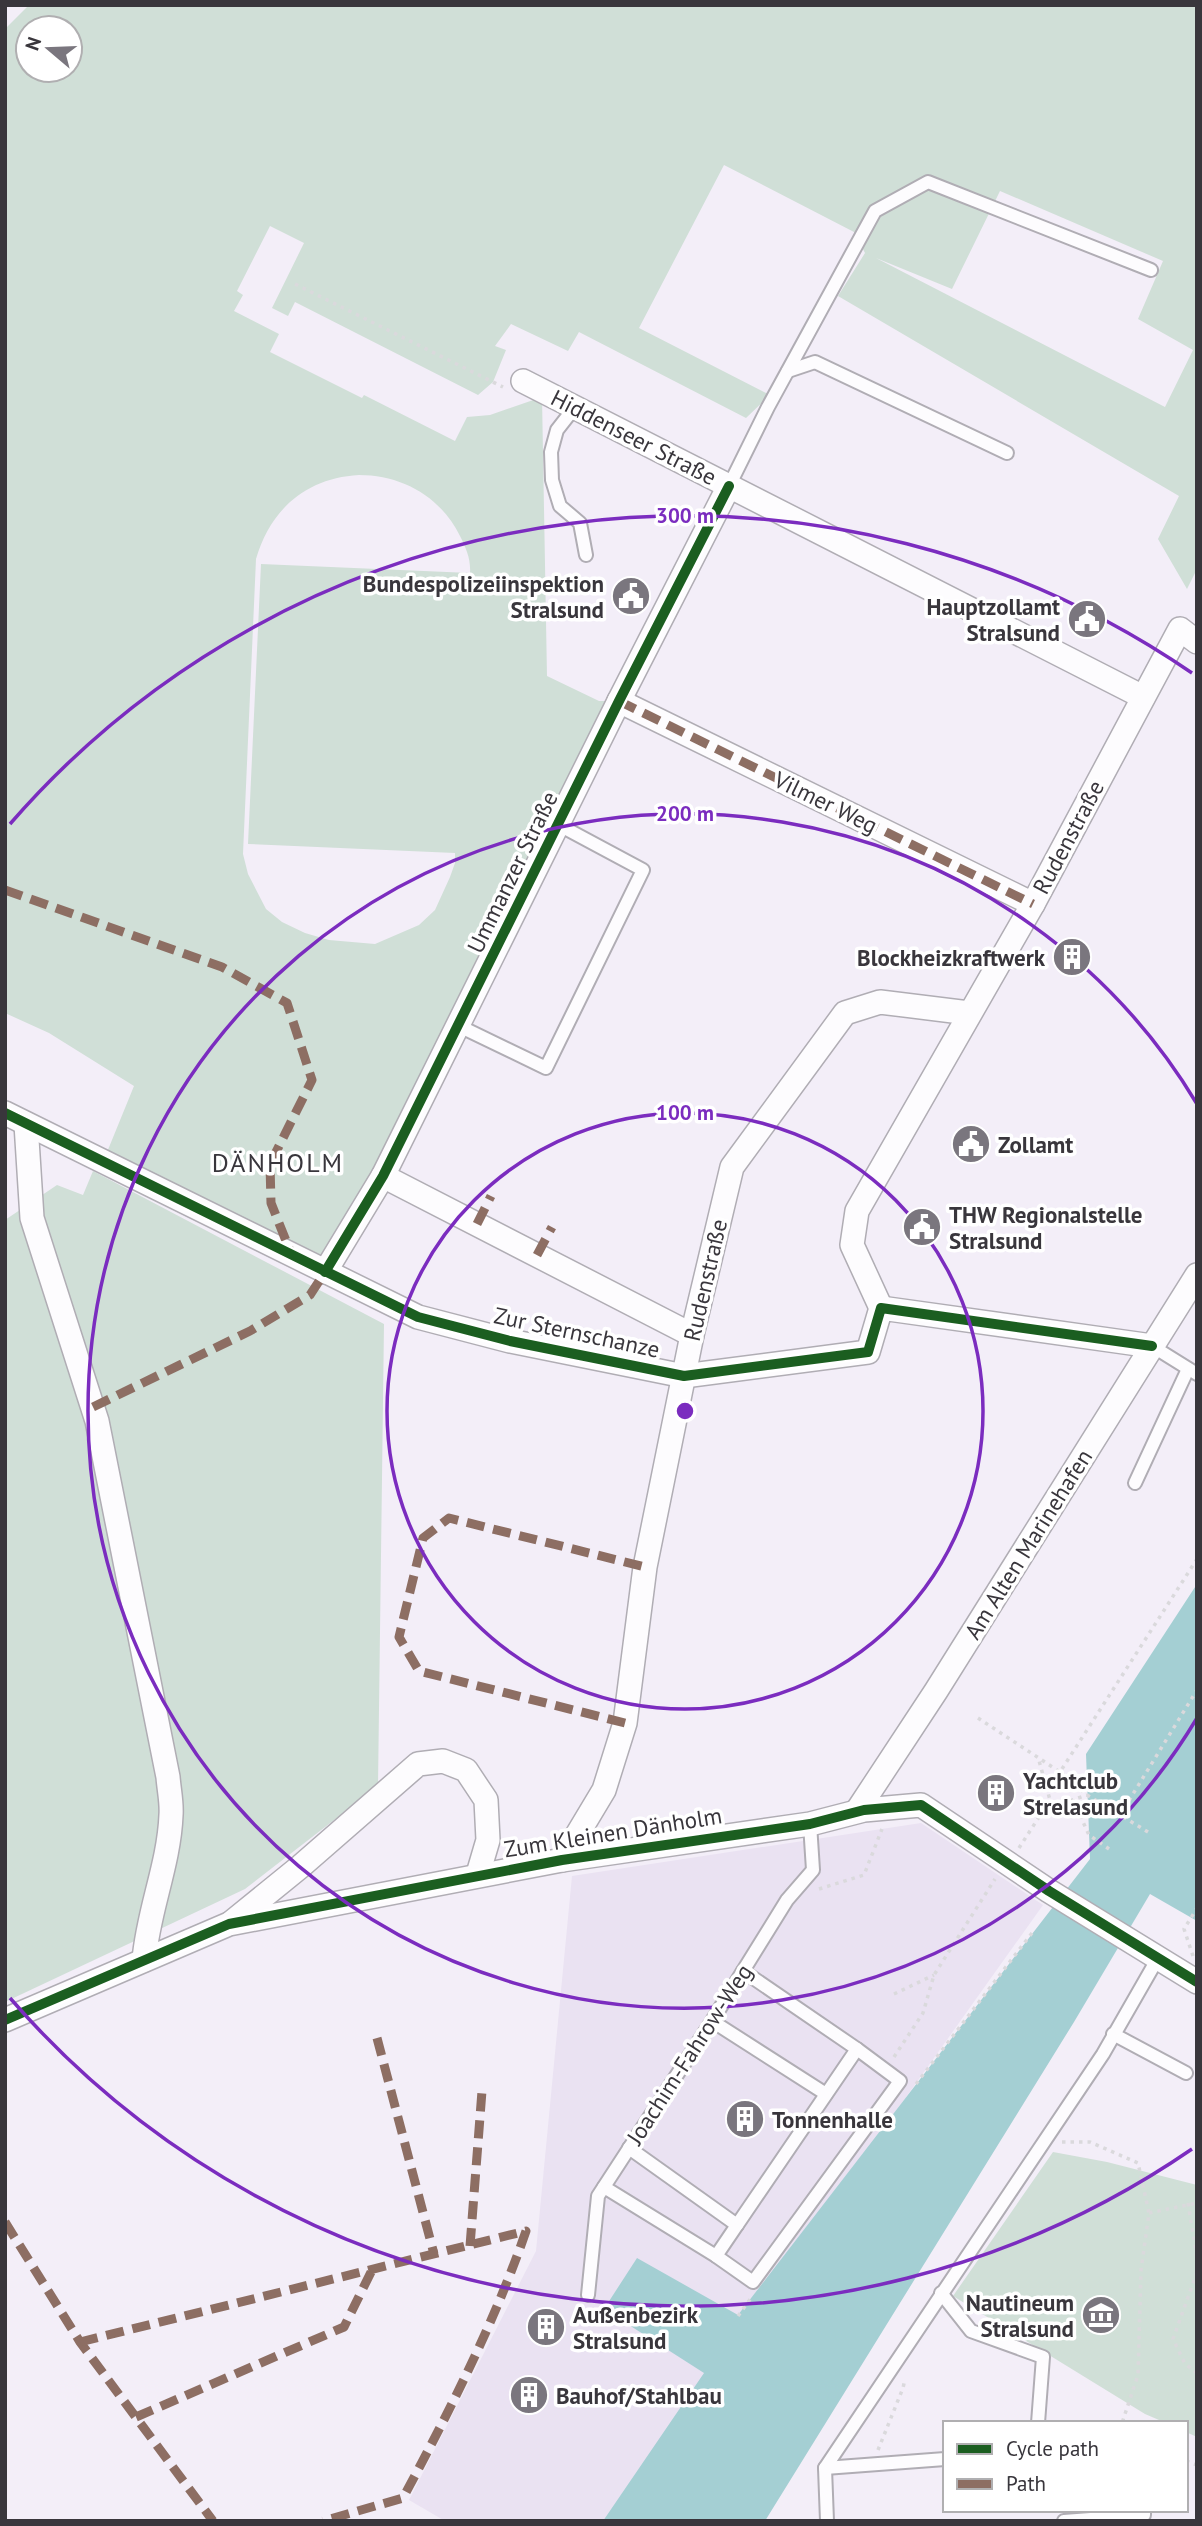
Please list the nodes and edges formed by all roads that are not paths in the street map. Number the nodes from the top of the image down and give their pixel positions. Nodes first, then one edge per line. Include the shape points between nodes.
1 (1151, 270) dead end
2 (788, 371) junction
3 (523, 381) road end
4 (575, 407) junction
5 (1007, 453) dead end
6 (729, 486) junction
7 (586, 555) dead end
8 (1197, 642) edge
9 (1143, 696) junction
10 (619, 701) junction
11 (559, 825) junction
12 (1033, 904) junction
13 (969, 1013) junction
14 (459, 1026) junction
15 (5, 1114) edge
16 (26, 1124) junction
17 (383, 1176) junction
18 (325, 1272) junction
19 (1197, 1275) edge
20 (881, 1308) junction
21 (692, 1335) junction
22 (1152, 1346) junction
23 (1192, 1372) edge
24 (684, 1376) junction
25 (1135, 1483) dead end
26 (857, 1811) junction
27 (810, 1824) junction
28 (562, 1860) junction
29 (478, 1874) junction
30 (229, 1924) junction
31 (1158, 1958) junction
32 (144, 1960) junction
33 (743, 1971) junction
34 (1197, 1982) edge
35 (5, 2020) edge
36 (712, 2021) junction
37 (1113, 2034) junction
38 (857, 2049) junction
39 (1186, 2073) dead end
40 (826, 2094) junction
41 (629, 2148) junction
42 (604, 2187) junction
43 (737, 2225) junction
44 (716, 2256) junction
45 (941, 2293) junction
46 (588, 2295) dead end
47 (1038, 2421) edge
48 (943, 2459) edge
49 (825, 2468) junction
50 (1144, 2512) edge
51 (827, 2521) edge
52 (1064, 2521) edge

1 - 2 lane via 928,182 875,211
2 - 5 lane via 815,362
2 - 6 lane
3 - 4 street, Hiddenseer Straße
4 - 6 street, Hiddenseer Straße
4 - 7 lane via 557,430 551,452 552,480 560,506 580,523
6 - 9 street, Hiddenseer Straße
6 - 10 street, Ummanzer Straße
8 - 9 street via 1180,629
9 - 12 street, Rudenstraße
10 - 11 street, Ummanzer Straße
10 - 12 street, Vilmer Weg
11 - 14 street, Ummanzer Straße
11 - 14 lane via 643,870 546,1068
12 - 13 street, Rudenstraße
13 - 20 street, Rudenstraße via 857,1211 852,1245
13 - 21 street, Rudenstraße via 880,1002 845,1013 732,1167
14 - 17 street, Ummanzer Straße
15 - 16 street, Zur Sternschanze
16 - 18 street, Zur Sternschanze
16 - 32 street via 32,1218 97,1421 168,1777 172,1814
17 - 18 street, Ummanzer Straße
17 - 21 street, Zur Sternschanze
18 - 24 street, Zur Sternschanze via 418,1317 510,1341
19 - 22 street, Am Alten Marinehafen
20 - 22 street
20 - 24 street, Zur Sternschanze via 868,1352
21 - 24 street, Rudenstraße
22 - 23 lane
22 - 26 street, Am Alten Marinehafen
23 - 25 lane
24 - 28 street, Rudenstraße via 645,1567 625,1723 604,1790
26 - 27 street, Zum Kleinen Dänholm
26 - 31 street, Zum Kleinen Dänholm via 921,1805
27 - 28 street, Zum Kleinen Dänholm
27 - 33 lane, Joachim-Fahrow-Weg via 813,1870 786,1899
28 - 29 street, Zum Kleinen Dänholm
29 - 30 street, Zum Kleinen Dänholm
29 - 30 street, Zum Kleinen Dänholm via 488,1840 486,1800 466,1770 443,1761 418,1764
30 - 32 street, Zum Kleinen Dänholm
31 - 34 street, Zum Kleinen Dänholm
31 - 37 lane
32 - 35 street, Zum Kleinen Dänholm
33 - 36 lane, Joachim-Fahrow-Weg
33 - 38 lane
36 - 40 lane
36 - 41 lane, Joachim-Fahrow-Weg
37 - 39 lane
37 - 45 lane
38 - 40 lane
38 - 44 lane via 900,2081 753,2282
40 - 43 lane
41 - 42 lane, Joachim-Fahrow-Weg
41 - 43 lane
42 - 44 lane
42 - 46 lane, Joachim-Fahrow-Weg via 598,2196
43 - 44 lane
45 - 47 lane via 971,2331 1042,2357
45 - 49 lane
48 - 49 lane
49 - 51 lane
50 - 52 lane

